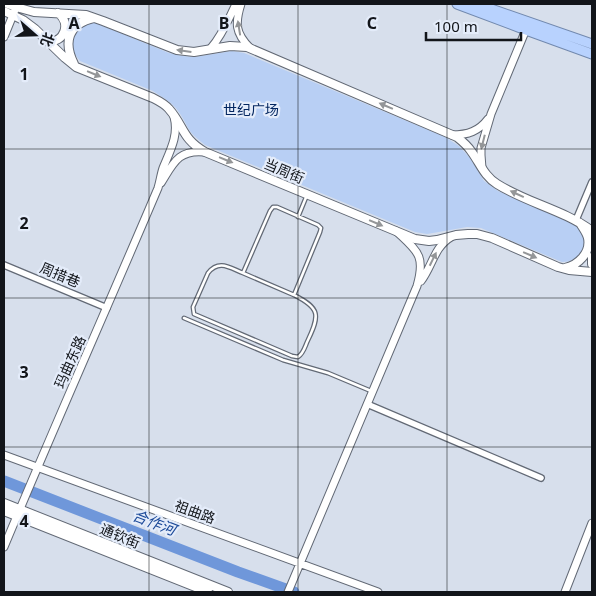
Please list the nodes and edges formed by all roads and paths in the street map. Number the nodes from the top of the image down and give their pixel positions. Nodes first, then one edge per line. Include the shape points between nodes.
1 (8, 4) edge
2 (236, 4) edge
3 (242, 4) edge
4 (457, 4) edge
5 (477, 4) edge
6 (16, 7) junction
7 (4, 12) edge
8 (57, 13) junction
9 (13, 15) junction
10 (96, 18) junction
11 (527, 26) junction
12 (4, 37) edge
13 (47, 41) junction
14 (592, 44) edge
15 (211, 48) junction
16 (250, 48) junction
17 (592, 54) edge
18 (76, 66) junction
19 (491, 114) junction
20 (174, 115) junction
21 (452, 135) junction
22 (205, 152) junction
23 (483, 170) junction
24 (592, 182) edge
25 (158, 188) junction
26 (307, 194) junction
27 (298, 216) junction
28 (577, 221) junction
29 (396, 231) junction
30 (592, 231) edge
31 (453, 236) junction
32 (592, 257) edge
33 (592, 264) edge
34 (4, 265) edge
35 (558, 267) junction
36 (592, 272) edge
37 (243, 273) junction
38 (418, 286) junction
39 (294, 295) junction
40 (107, 308) junction
41 (184, 318) dead end
42 (373, 392) junction
43 (367, 404) junction
44 (4, 455) edge
45 (36, 470) junction
46 (541, 478) dead end
47 (4, 503) edge
48 (19, 509) junction
49 (4, 511) edge
50 (592, 523) edge
51 (4, 547) edge
52 (300, 564) junction
53 (208, 592) edge
54 (228, 592) edge
55 (288, 592) edge
56 (378, 592) edge
57 (565, 592) edge

1 - 6 main road
2 - 15 street
16 -> 3 street via 237,27
4 - 11 highway
5 - 11 highway
6 - 8 main road
6 - 9 street
7 - 9 main road, 当周街
8 - 10 main road
8 - 13 main road via 64,19 65,28 58,40
9 - 12 street
9 - 13 main road, 当周街
15 -> 10 main road via 194,52 177,50
10 - 18 main road via 85,20 72,30 69,51
11 - 14 highway
11 - 17 highway
11 - 19 street
13 - 18 main road, 当周街
15 - 16 main road
21 -> 16 main road
18 -> 20 main road, 当周街 via 153,98
19 - 21 street via 478,130
19 -> 23 street via 481,148
20 - 22 main road, 当周街 via 187,137
20 - 25 street via 175,134
21 - 23 main road via 467,147
22 - 25 street via 190,152 180,157
22 -> 26 main road, 当周街
28 -> 23 main road via 506,189
24 - 28 street
25 - 40 street, 玛曲东路
26 - 27 lane
26 -> 29 main road, 当周街
27 - 37 lane via 276,207 271,209
27 - 39 lane via 320,226 321,230
28 - 30 main road
28 - 35 main road via 588,238 586,253 575,264
29 - 31 main road, 当周街 via 422,240
29 - 38 street via 421,260
31 -> 35 main road, 当周街 via 477,234 492,238
38 -> 31 street via 438,248
32 - 33 main road
34 - 40 street, 周措巷
35 - 36 main road, 当周街
37 - 39 lane
37 - 39 lane via 223,265 212,268 193,307 194,314 298,357 316,319 310,305
38 - 42 street
40 - 45 street, 玛曲东路
41 - 42 lane via 283,360 328,373
42 - 43 street
43 - 46 street
43 - 52 street
44 - 45 street, 祖曲路
45 - 48 street, 玛曲东路
45 - 52 street, 祖曲路
47 - 48 main road, 通钦街
48 - 49 main road
48 - 51 street, 玛曲东路
48 - 53 main road
48 - 54 main road, 通钦街
50 - 57 street
52 - 55 street
52 - 56 street, 祖曲路

